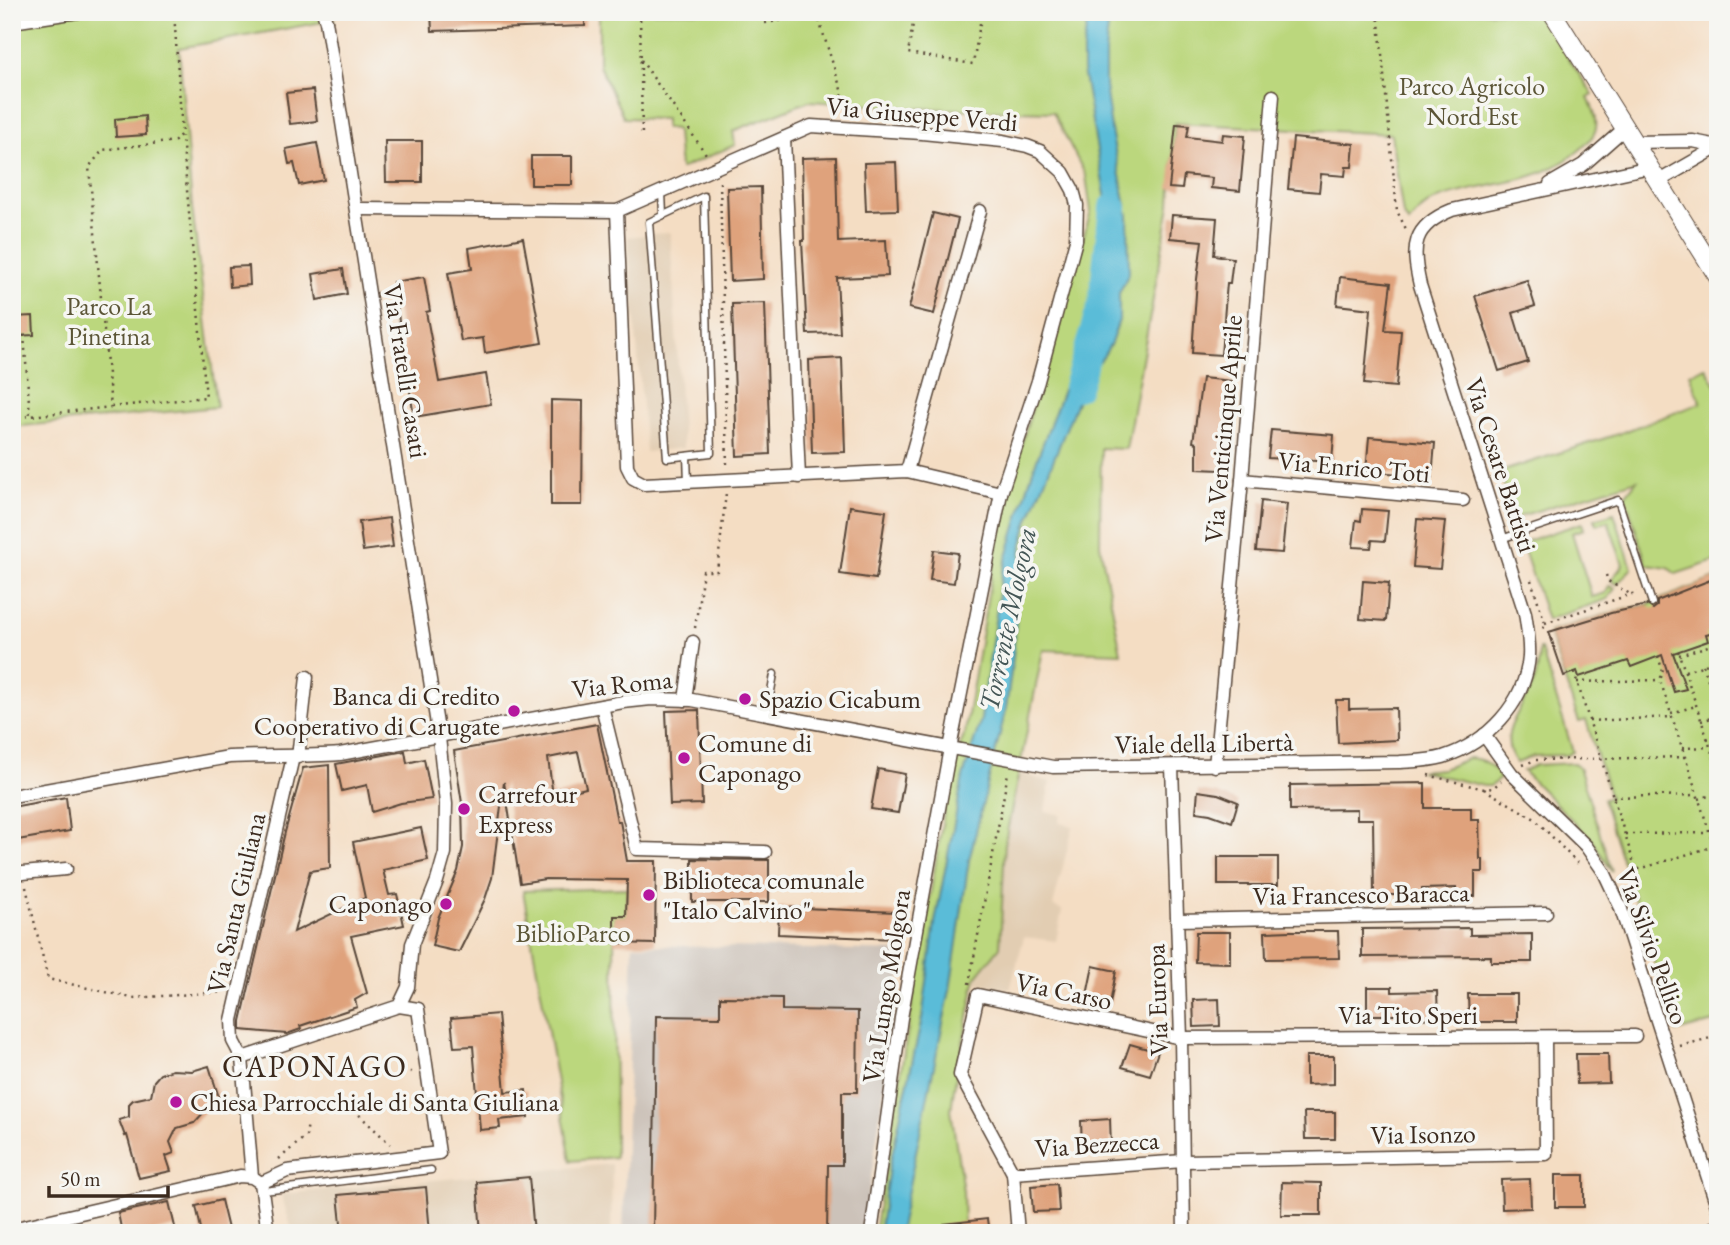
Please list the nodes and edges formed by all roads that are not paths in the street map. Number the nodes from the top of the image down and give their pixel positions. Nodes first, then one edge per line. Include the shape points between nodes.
1 (78, 12) edge
2 (323, 12) edge
3 (1552, 12) edge
4 (12, 22) edge
5 (1273, 96) dead end
6 (1630, 135) junction
7 (784, 138) junction
8 (1654, 174) junction
9 (662, 191) junction
10 (1534, 192) junction
11 (358, 209) junction
12 (617, 211) junction
13 (980, 211) dead end
14 (663, 215) junction
15 (1718, 277) edge
16 (687, 456) junction
17 (907, 471) junction
18 (799, 477) junction
19 (1242, 480) junction
20 (688, 482) junction
21 (1001, 493) junction
22 (1462, 500) dead end
23 (1501, 539) junction
24 (1652, 603) dead end
25 (693, 642) road end
26 (774, 674) dead end
27 (307, 677) dead end
28 (685, 700) junction
29 (602, 706) junction
30 (767, 716) junction
31 (1484, 735) junction
32 (439, 737) junction
33 (950, 748) junction
34 (965, 751) joint
35 (296, 757) junction
36 (1400, 762) joint
37 (1172, 766) junction
38 (1214, 766) junction
39 (12, 796) edge
40 (765, 852) dead end
41 (66, 869) dead end
42 (17, 874) edge
43 (1546, 913) dead end
44 (1178, 920) junction
45 (399, 1006) junction
46 (1635, 1036) dead end
47 (1181, 1038) junction
48 (1545, 1038) junction
49 (242, 1058) junction
50 (1184, 1161) junction
51 (431, 1170) dead end
52 (1013, 1173) junction
53 (259, 1184) junction
54 (1718, 1209) edge
55 (12, 1230) edge
56 (268, 1233) edge
57 (871, 1233) edge
58 (1018, 1233) edge
59 (1184, 1233) edge

1 - 4 street
2 - 11 street, Via Fratelli Casati
3 - 6 street
5 - 19 street, Via Venticinque Aprile
6 - 8 street
6 - 8 street, Via Cesare Battisti via 1718,146
6 - 10 street, Via Cesare Battisti
7 - 9 street, Via Giuseppe Verdi
7 - 18 street
7 - 21 street, Via Giuseppe Verdi via 811,126 1003,141 1041,152 1063,172 1077,205 1076,240 1038,381
8 - 10 street, Via Cesare Battisti
8 - 15 street
9 - 12 street, Via Giuseppe Verdi
9 - 14 lane
10 - 23 street, Via Cesare Battisti via 1445,213 1424,227 1415,247 1420,285
11 - 12 street, Via Giuseppe Verdi
11 - 32 street, Via Fratelli Casati
12 - 20 street via 627,466 633,478 644,484
13 - 17 street
14 - 16 lane via 649,222 667,458
14 - 16 lane via 704,195 711,453
16 - 20 lane
17 - 18 street
17 - 21 street
18 - 20 street
19 - 22 street, Via Enrico Toti
19 - 38 street, Via Venticinque Aprile
21 - 33 street, Via Giuseppe Verdi
23 - 24 lane via 1618,500
23 - 31 street, Via Cesare Battisti via 1525,613 1529,656 1515,699
25 - 28 street
26 - 30 lane
27 - 35 street, Via Santa Giuliana
28 - 29 street, Via Roma
28 - 30 street, Via Roma
29 - 32 street, Via Roma
29 - 40 street via 637,849
30 - 33 street, Via Roma
31 - 36 street, Via Cesare Battisti via 1444,757
31 - 54 street, Via Silvio Pellico via 1512,774 1580,839 1604,872 1620,906
32 - 35 street, Via Roma
32 - 45 street, Via Fratelli Casati via 446,804 445,853 412,944 408,987
33 - 34 street, Via Roma
33 - 57 street, Via Lungo Molgora via 901,1018
34 - 37 street, Viale della Libertà via 1054,767
35 - 39 street, Via Roma via 229,757
35 - 49 street, Via Santa Giuliana via 232,1020 233,1041
36 - 38 street, Viale della Libertà
37 - 38 street, Viale della Libertà
37 - 44 street, Via Europa
41 - 42 street
43 - 44 street, Via Francesco Baracca
44 - 47 street, Via Europa
45 - 49 street
45 - 53 street via 418,1009 439,1153 287,1171
46 - 48 street, Via Tito Speri
47 - 48 street, Via Tito Speri
47 - 50 street, Via Europa
47 - 52 street, Via Carso via 978,995 960,1075
48 - 50 street, Via Isonzo via 1546,1154
49 - 53 street, Via Santa Giuliana
50 - 52 street, Via Bezzecca
50 - 59 street, Via Europa
51 - 53 lane
52 - 58 street
53 - 55 street via 228,1179
53 - 56 street, Via Santa Giuliana

